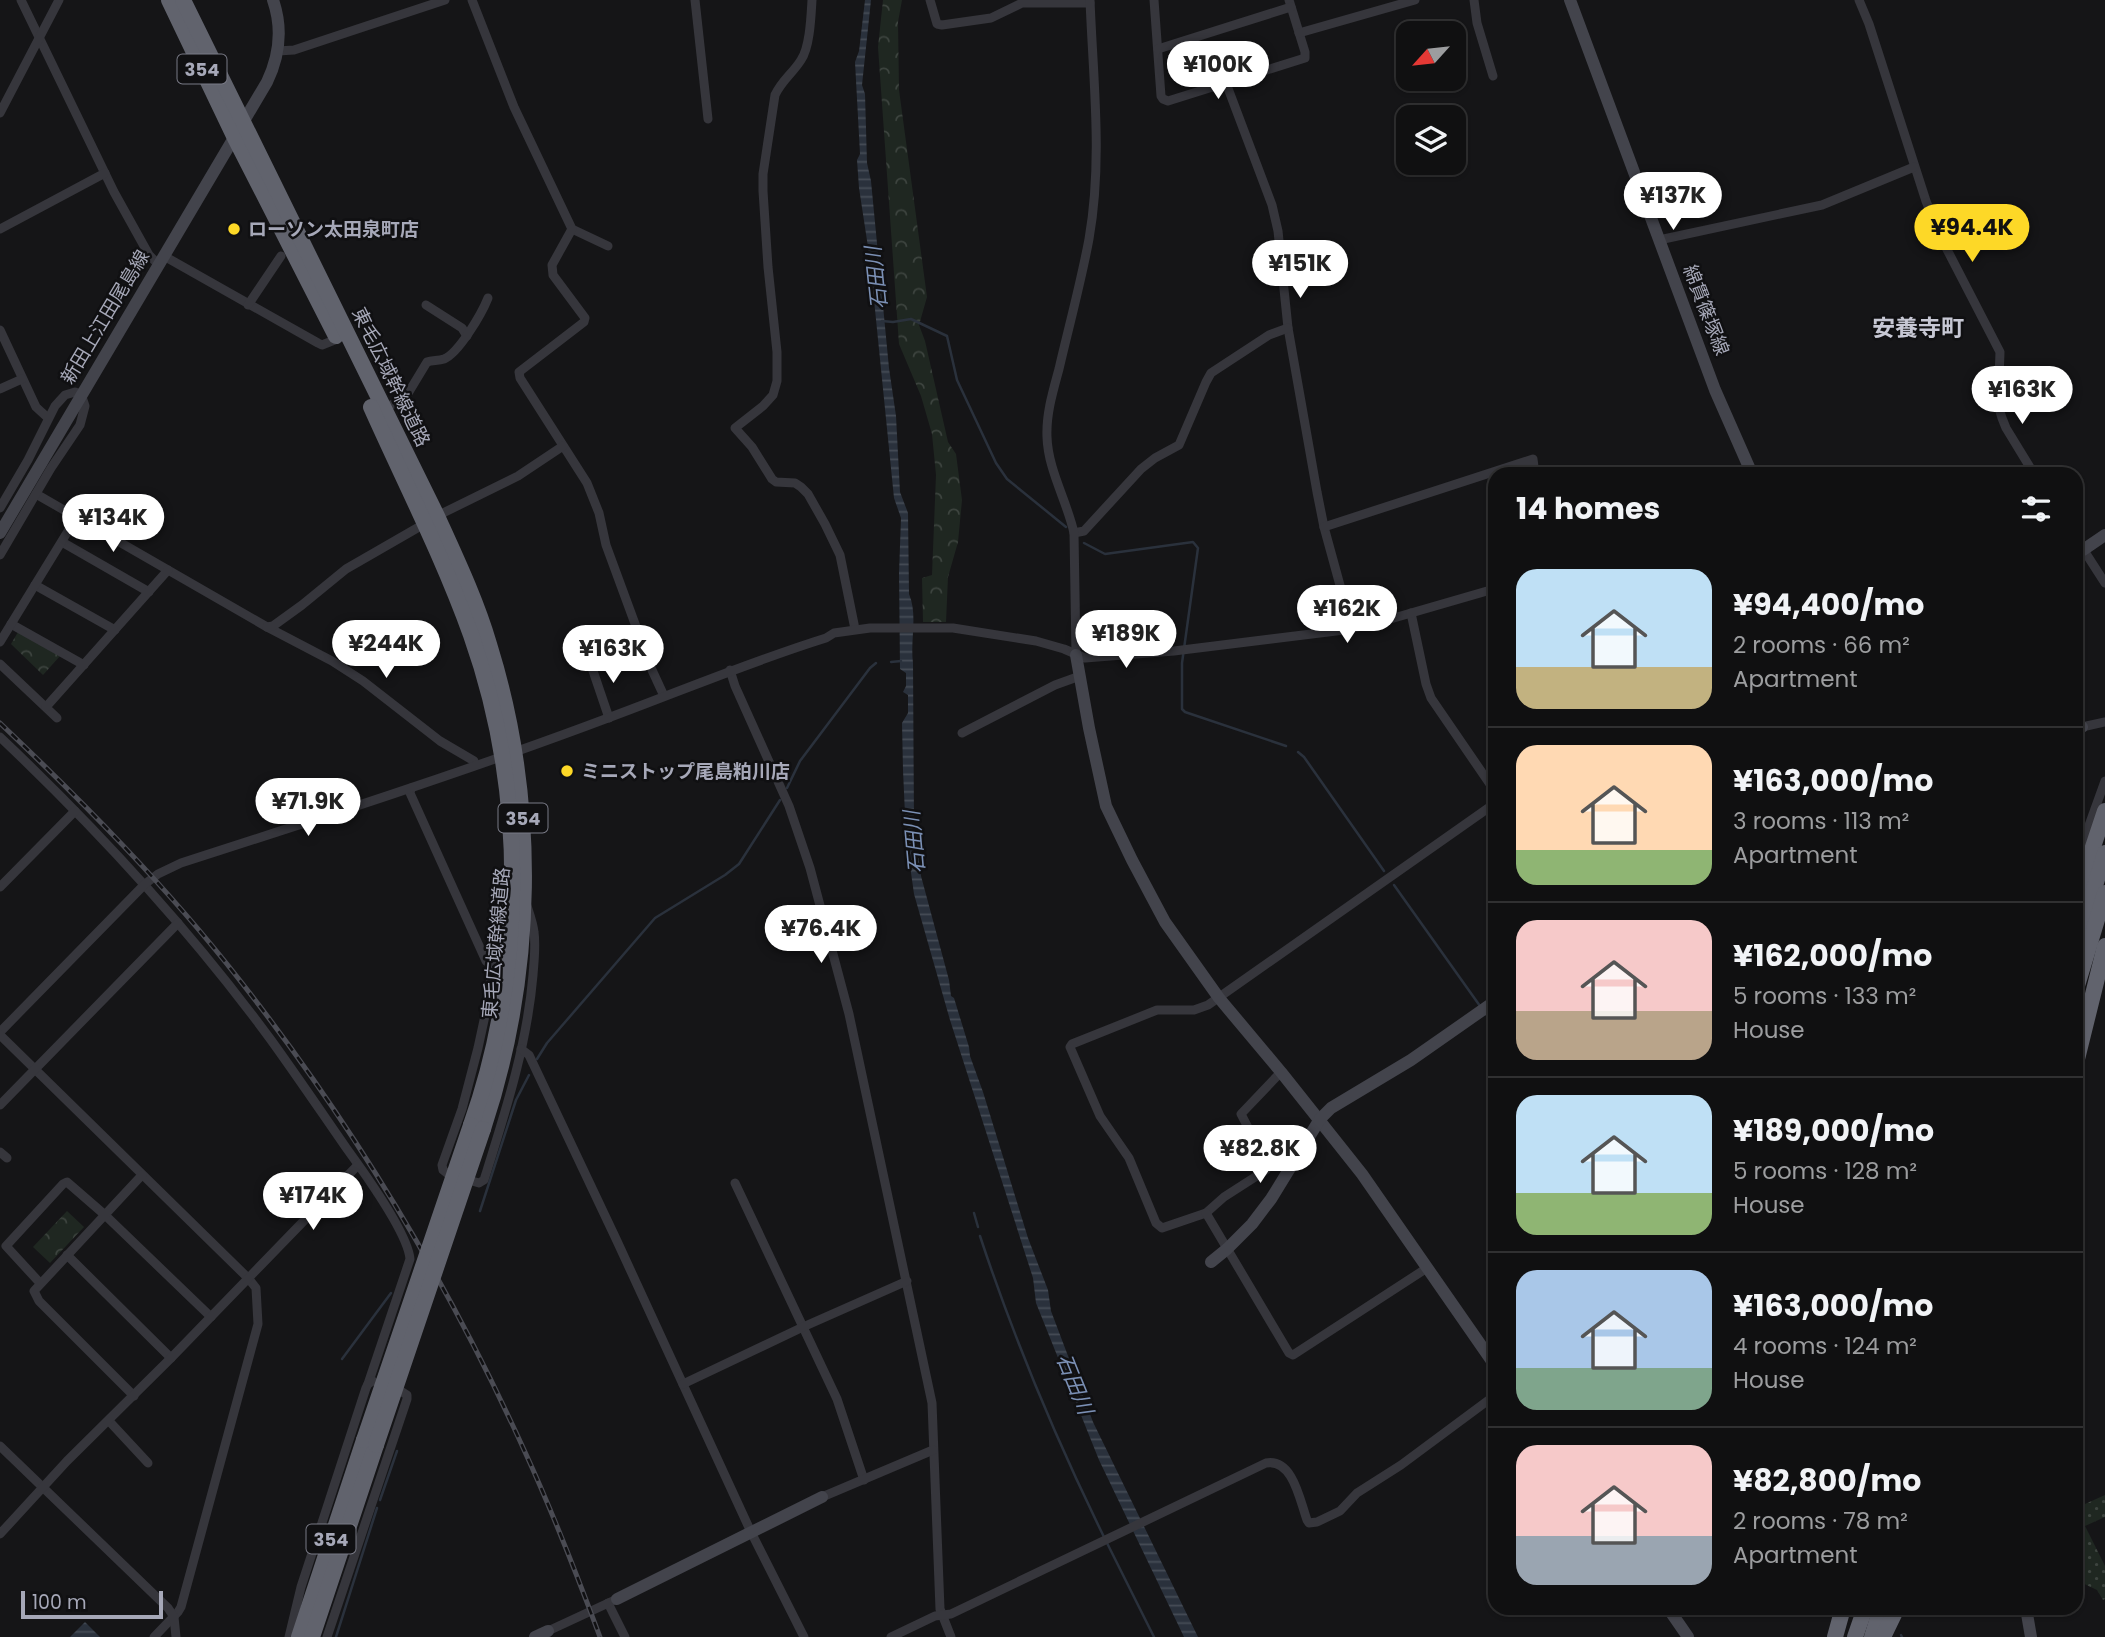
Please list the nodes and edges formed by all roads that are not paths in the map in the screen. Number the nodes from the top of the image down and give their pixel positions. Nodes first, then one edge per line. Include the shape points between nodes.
1 (21, 0) edge
2 (59, 0) edge
3 (169, 0) edge
4 (183, 0) edge
5 (273, 0) edge
6 (445, 0) edge
7 (472, 0) edge
8 (695, 0) edge
9 (812, 0) edge
10 (930, 0) edge
11 (1154, 0) edge
12 (1415, 0) edge
13 (1474, 0) edge
14 (1570, 0) edge
15 (1859, 0) edge
16 (1090, 1) edge
17 (1290, 4) edge
18 (1299, 33) junction
19 (39, 37) junction
20 (1158, 49) junction
21 (278, 51) junction
22 (1493, 76) dead end
23 (1226, 83) junction
24 (0, 113) edge
25 (708, 119) dead end
26 (243, 121) junction
27 (235, 138) junction
28 (1914, 167) junction
29 (105, 173) junction
30 (0, 229) edge
31 (572, 229) junction
32 (1659, 240) junction
33 (608, 246) dead end
34 (281, 257) dead end
35 (161, 260) junction
36 (488, 298) dead end
37 (248, 305) junction
38 (426, 305) dead end
39 (1289, 328) junction
40 (0, 330) edge
41 (467, 336) junction
42 (337, 339) junction
43 (22, 379) junction
44 (0, 389) edge
45 (81, 394) junction
46 (383, 408) junction
47 (48, 418) junction
48 (564, 446) junction
49 (1508, 467) edge
50 (1534, 467) edge
51 (1749, 467) edge
52 (2030, 467) edge
53 (1488, 474) edge
54 (36, 494) junction
55 (0, 508) edge
56 (76, 517) junction
57 (431, 520) junction
58 (1324, 527) junction
59 (0, 533) edge
60 (1074, 533) junction
61 (2105, 535) edge
62 (62, 542) junction
63 (2083, 550) joint
64 (0, 555) edge
65 (168, 570) junction
66 (2105, 583) edge
67 (35, 585) junction
68 (1488, 591) edge
69 (149, 592) junction
70 (1411, 613) junction
71 (11, 624) junction
72 (267, 627) junction
73 (115, 629) junction
74 (855, 629) junction
75 (1352, 629) junction
76 (0, 642) edge
77 (1076, 655) junction
78 (590, 662) dead end
79 (0, 664) edge
80 (84, 665) junction
81 (730, 670) junction
82 (1080, 676) junction
83 (664, 696) junction
84 (46, 707) junction
85 (57, 718) dead end
86 (609, 718) junction
87 (2105, 722) edge
88 (2083, 728) edge
89 (962, 733) dead end
90 (0, 737) edge
91 (509, 754) junction
92 (475, 765) junction
93 (1488, 781) edge
94 (2105, 781) edge
95 (411, 788) junction
96 (1488, 808) edge
97 (75, 811) junction
98 (2105, 811) edge
99 (2097, 855) edge
100 (145, 884) junction
101 (2083, 884) edge
102 (0, 887) edge
103 (517, 891) junction
104 (2105, 893) edge
105 (2083, 917) edge
106 (178, 923) junction
107 (2105, 946) edge
108 (493, 966) junction
109 (2083, 966) edge
110 (1219, 998) junction
111 (1487, 1007) edge
112 (0, 1033) edge
113 (2083, 1035) edge
114 (521, 1049) junction
115 (35, 1071) junction
116 (1282, 1072) junction
117 (0, 1105) edge
118 (1320, 1119) junction
119 (358, 1165) junction
120 (142, 1175) junction
121 (735, 1183) dead end
122 (1206, 1213) junction
123 (105, 1214) junction
124 (1227, 1249) junction
125 (67, 1255) junction
126 (1211, 1262) dead end
127 (1427, 1268) junction
128 (248, 1278) junction
129 (907, 1281) junction
130 (40, 1283) junction
131 (211, 1317) junction
132 (803, 1327) junction
133 (1488, 1355) edge
134 (171, 1358) junction
135 (683, 1384) junction
136 (367, 1386) junction
137 (134, 1396) junction
138 (1488, 1400) edge
139 (109, 1421) junction
140 (370, 1443) junction
141 (0, 1446) edge
142 (933, 1450) junction
143 (148, 1463) dead end
144 (864, 1480) junction
145 (43, 1487) junction
146 (822, 1497) joint
147 (751, 1532) junction
148 (0, 1534) edge
149 (613, 1601) junction
150 (941, 1615) junction
151 (1673, 1615) edge
152 (1841, 1615) edge
153 (1863, 1615) edge
154 (1879, 1615) edge
155 (1893, 1615) edge
156 (2027, 1615) edge
157 (174, 1617) junction
158 (548, 1631) joint
159 (154, 1637) edge
160 (176, 1637) edge
161 (289, 1637) edge
162 (299, 1637) edge
163 (312, 1637) edge
164 (327, 1637) edge
165 (535, 1637) edge
166 (625, 1637) edge
167 (804, 1637) edge
168 (891, 1637) edge
169 (951, 1637) edge
170 (1688, 1637) edge
171 (1835, 1637) edge
172 (1855, 1637) edge
173 (1872, 1637) edge
174 (1883, 1637) edge
175 (2032, 1637) edge

1 - 19 street
2 - 19 street
3 - 27 highway, 東毛広域幹線道路 / 354
4 - 26 highway, 東毛広域幹線道路 / 354
5 - 21 street via 280,34
6 - 21 street via 294,50
7 - 31 street via 514,107
8 - 25 street
9 - 74 street via 805,52 775,95 763,174 777,381 764,406 735,428 772,479 795,483 808,495 840,555
10 - 16 street via 937,24 942,25 991,18 1022,3
11 - 20 street
12 - 18 street
13 - 22 street
14 - 32 street, 綿貫篠塚線
15 - 28 street
16 - 60 street via 1097,168 1094,202 1046,432 1050,461
17 - 18 street
17 - 20 street
18 - 23 street via 1302,59
19 - 24 street
19 - 29 street
20 - 23 street via 1164,100
21 - 26 street, 新田上江田尾島線 via 267,82
23 - 39 street via 1272,205
26 - 27 street, 新田上江田尾島線
26 - 46 highway, 東毛広域幹線道路 / 354
27 - 35 street, 新田上江田尾島線
27 - 42 highway, 東毛広域幹線道路 / 354
28 - 32 street via 1822,205
28 - 52 street via 1939,234 2000,352 1998,405
29 - 30 street
29 - 35 street via 149,255
31 - 33 street
31 - 48 street via 552,270 584,322 519,372
32 - 51 street, 綿貫篠塚線
34 - 37 street
35 - 37 street
35 - 45 street, 新田上江田尾島線
36 - 41 street
37 - 42 street via 323,345
38 - 41 street
39 - 58 street
39 - 60 street via 1269,335 1211,373 1179,445 1149,462 1084,531
40 - 43 street
41 - 46 street via 447,357 427,362 404,400
42 - 57 highway, 東毛広域幹線道路 / 354
43 - 44 street
43 - 47 street via 36,407
45 - 47 street via 65,395
45 - 54 street via 85,413
45 - 59 street, 新田上江田尾島線
46 - 57 highway, 東毛広域幹線道路 / 354
47 - 55 street
48 - 57 street via 518,476
48 - 83 street via 599,513 606,545
49 - 50 street via 1533,459
53 - 58 street
54 - 56 street
54 - 64 street
56 - 62 street
56 - 65 street
57 - 72 street via 345,569
57 - 91 highway, 東毛広域幹線道路 / 354 via 473,598 489,643 503,694
58 - 75 street
60 - 77 street
61 - 63 street
62 - 67 street
62 - 69 street
63 - 66 street
65 - 69 street
65 - 72 street
67 - 71 street
67 - 73 street
68 - 70 street
69 - 73 street
70 - 75 street
70 - 93 street via 1431,698
71 - 76 street
71 - 80 street
72 - 92 street via 363,681
73 - 80 street
74 - 77 street via 953,628 1036,641
74 - 81 street
75 - 77 street via 1184,650
77 - 82 street
78 - 86 street
79 - 84 street
80 - 84 street
81 - 83 street
81 - 129 street via 789,806 810,868 849,1014
82 - 89 street
82 - 110 street via 1106,806 1165,922
83 - 86 street
84 - 85 street
86 - 91 street
87 - 88 street
90 - 97 street
91 - 92 street
91 - 103 highway, 東毛広域幹線道路 / 354
92 - 95 street
94 - 99 street via 2083,848
95 - 100 street via 181,863
95 - 108 street via 486,961
96 - 110 street
97 - 100 street
97 - 102 street
98 - 99 highway
99 - 101 highway
99 - 105 highway
100 - 106 street
100 - 112 street
103 - 108 street via 502,905
103 - 114 street via 534,931 535,946
103 - 140 highway, 東毛広域幹線道路 / 354, bridge via 521,941 508,1037
104 - 109 highway
106 - 115 street
106 - 119 street via 271,1040
107 - 113 highway
108 - 114 street via 478,1048 442,1165 448,1174 479,1183 484,1180
110 - 116 street
110 - 122 street via 1194,1010 1150,1012 1070,1047 1100,1116 1129,1158 1156,1223 1161,1228
111 - 118 street via 1411,1060 1339,1101
112 - 115 street
114 - 135 street via 529,1055
115 - 117 street
115 - 120 street
116 - 118 street
116 - 122 street via 1241,1114 1266,1170
118 - 124 street via 1271,1199
118 - 127 street
119 - 128 street
119 - 136 street via 410,1254
120 - 123 street
120 - 128 street
121 - 132 street
122 - 124 street
123 - 125 street
123 - 130 street via 67,1182 63,1184 6,1246
123 - 131 street
124 - 126 street
124 - 127 street via 1293,1355
125 - 130 street
125 - 134 street
127 - 133 street
128 - 131 street
128 - 157 street via 256,1288 258,1324 181,1607
129 - 132 street
129 - 142 street via 932,1403
130 - 137 street via 34,1291 40,1301
131 - 134 street
132 - 135 street
132 - 144 street via 837,1399
134 - 137 street
135 - 147 street
136 - 161 street
136 - 164 street via 380,1381 405,1392 407,1399
137 - 139 street
138 - 150 street via 1357,1493 1340,1511 1317,1522 1307,1520 1286,1469 1272,1462
139 - 143 street
139 - 145 street
140 - 162 highway, 東毛広域幹線道路 / 354
140 - 163 highway, 東毛広域幹線道路 / 354
141 - 145 street
142 - 144 street
142 - 150 street
144 - 146 street
145 - 148 street
145 - 157 street
146 - 147 street
147 - 149 street
147 - 167 street
149 - 158 street
149 - 166 street
150 - 168 street
150 - 169 street
151 - 170 street
152 - 171 highway
153 - 172 highway
154 - 173 highway
155 - 174 highway
156 - 175 street
157 - 159 street
157 - 160 street
158 - 165 street

